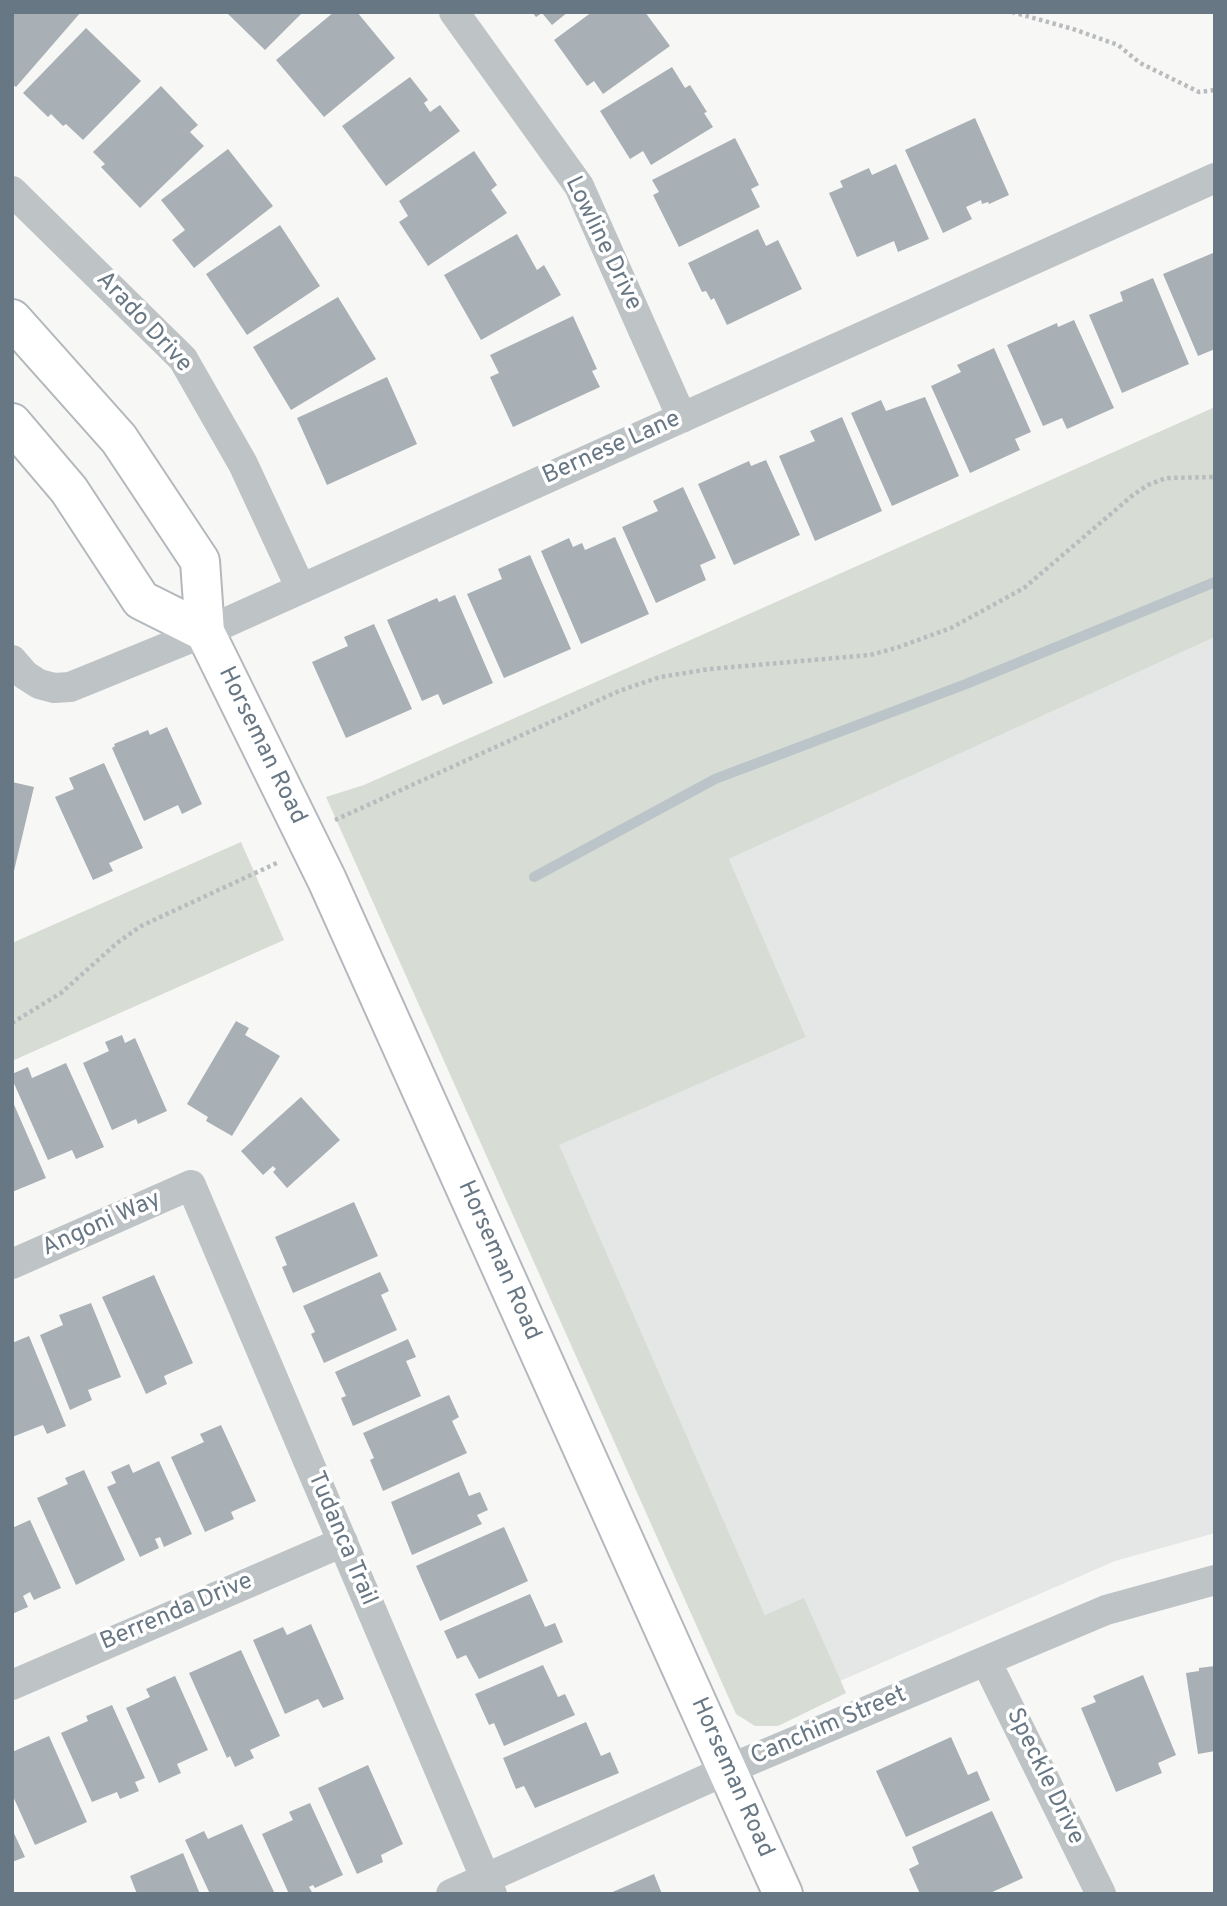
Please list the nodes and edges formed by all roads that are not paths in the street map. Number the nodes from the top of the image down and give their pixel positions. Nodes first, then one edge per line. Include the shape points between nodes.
1 (454, 12) edge
2 (1215, 178) edge
3 (12, 191) edge
4 (12, 319) edge
5 (682, 418) junction
6 (12, 423) edge
7 (301, 589) junction
8 (205, 632) junction
9 (12, 660) edge
10 (191, 1185) joint
11 (12, 1264) edge
12 (343, 1542) junction
13 (1215, 1580) edge
14 (986, 1661) junction
15 (12, 1685) edge
16 (727, 1770) junction
17 (489, 1886) edge
18 (451, 1894) edge
19 (783, 1894) edge
20 (1101, 1894) edge

1 - 5 street, Lowline Drive via 579,186
2 - 5 street, Bernese Lane
3 - 7 street, Arado Drive via 183,359 243,464
4 - 8 street, Horseman Road via 119,439 200,561
5 - 7 street, Bernese Lane
6 - 8 street via 69,490 141,600
7 - 8 street, Bernese Lane
8 - 9 street, Bernese Lane via 70,687 39,684
8 - 16 street, Horseman Road via 308,841
10 - 11 street, Angoni Way
10 - 12 street, Tudanca Trail
12 - 15 street, Berrenda Drive
12 - 17 street, Tudanca Trail
13 - 14 street, Canchim Street via 1106,1610
14 - 16 street, Canchim Street
14 - 20 street, Speckle Drive
16 - 17 street, Canchim Street
16 - 19 street, Horseman Road
17 - 18 street, Canchim Street

